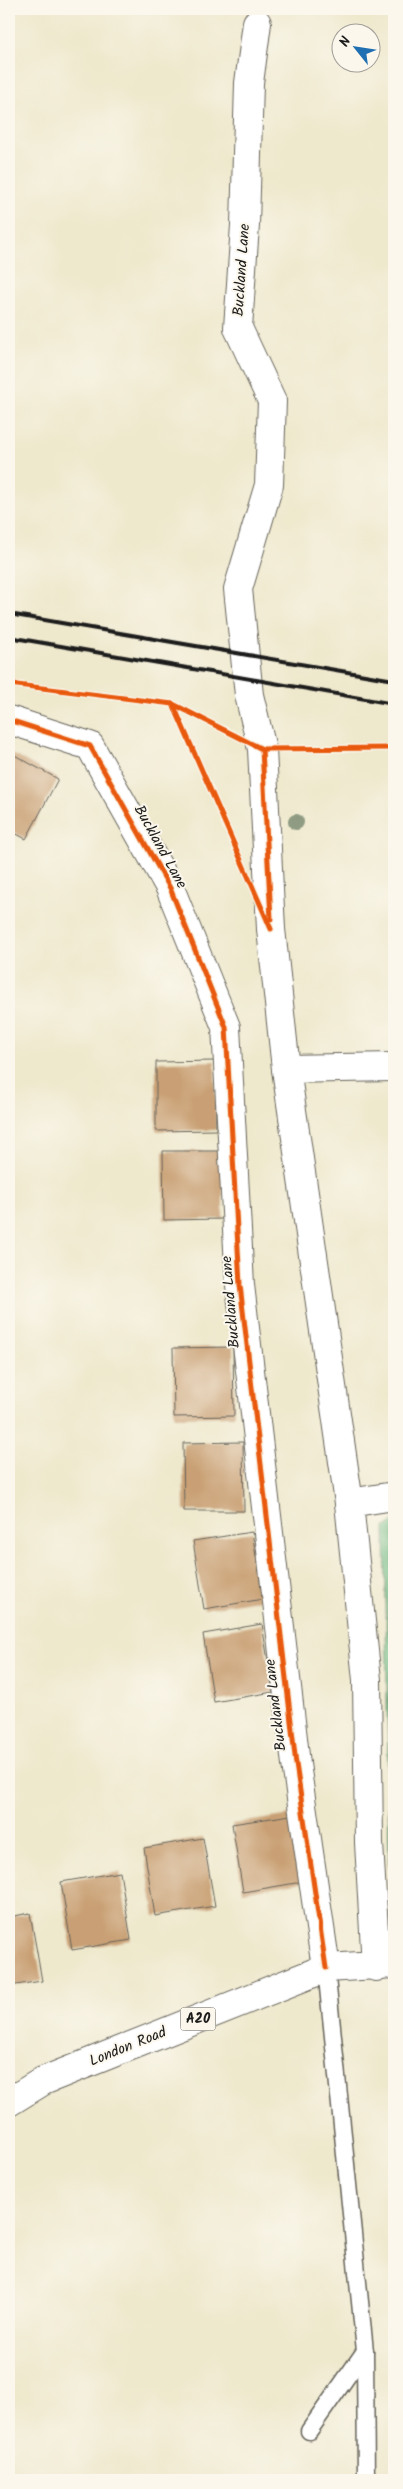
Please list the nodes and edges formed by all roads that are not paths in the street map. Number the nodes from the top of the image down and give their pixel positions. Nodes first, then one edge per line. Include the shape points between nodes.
1 (257, 16) edge
2 (9, 720) edge
3 (394, 1067) edge
4 (286, 1068) junction
5 (394, 1496) edge
6 (349, 1503) junction
7 (385, 1965) edge
8 (326, 1968) junction
9 (9, 2102) edge
10 (366, 2351) junction
11 (308, 2431) dead end
12 (366, 2480) edge

1 - 4 street, Buckland Lane via 249,82 238,328 272,401 269,485 238,589 249,695 262,749 271,929
2 - 8 street, Buckland Lane via 90,746 170,888 226,1027 240,1284 296,1764
3 - 4 street
4 - 6 street, Buckland Lane
5 - 6 street
6 - 7 street, Buckland Lane via 367,1680 369,1843
7 - 8 street, London Road / A20
8 - 9 street, London Road / A20 via 43,2081
8 - 10 lane
10 - 11 lane
10 - 12 lane

